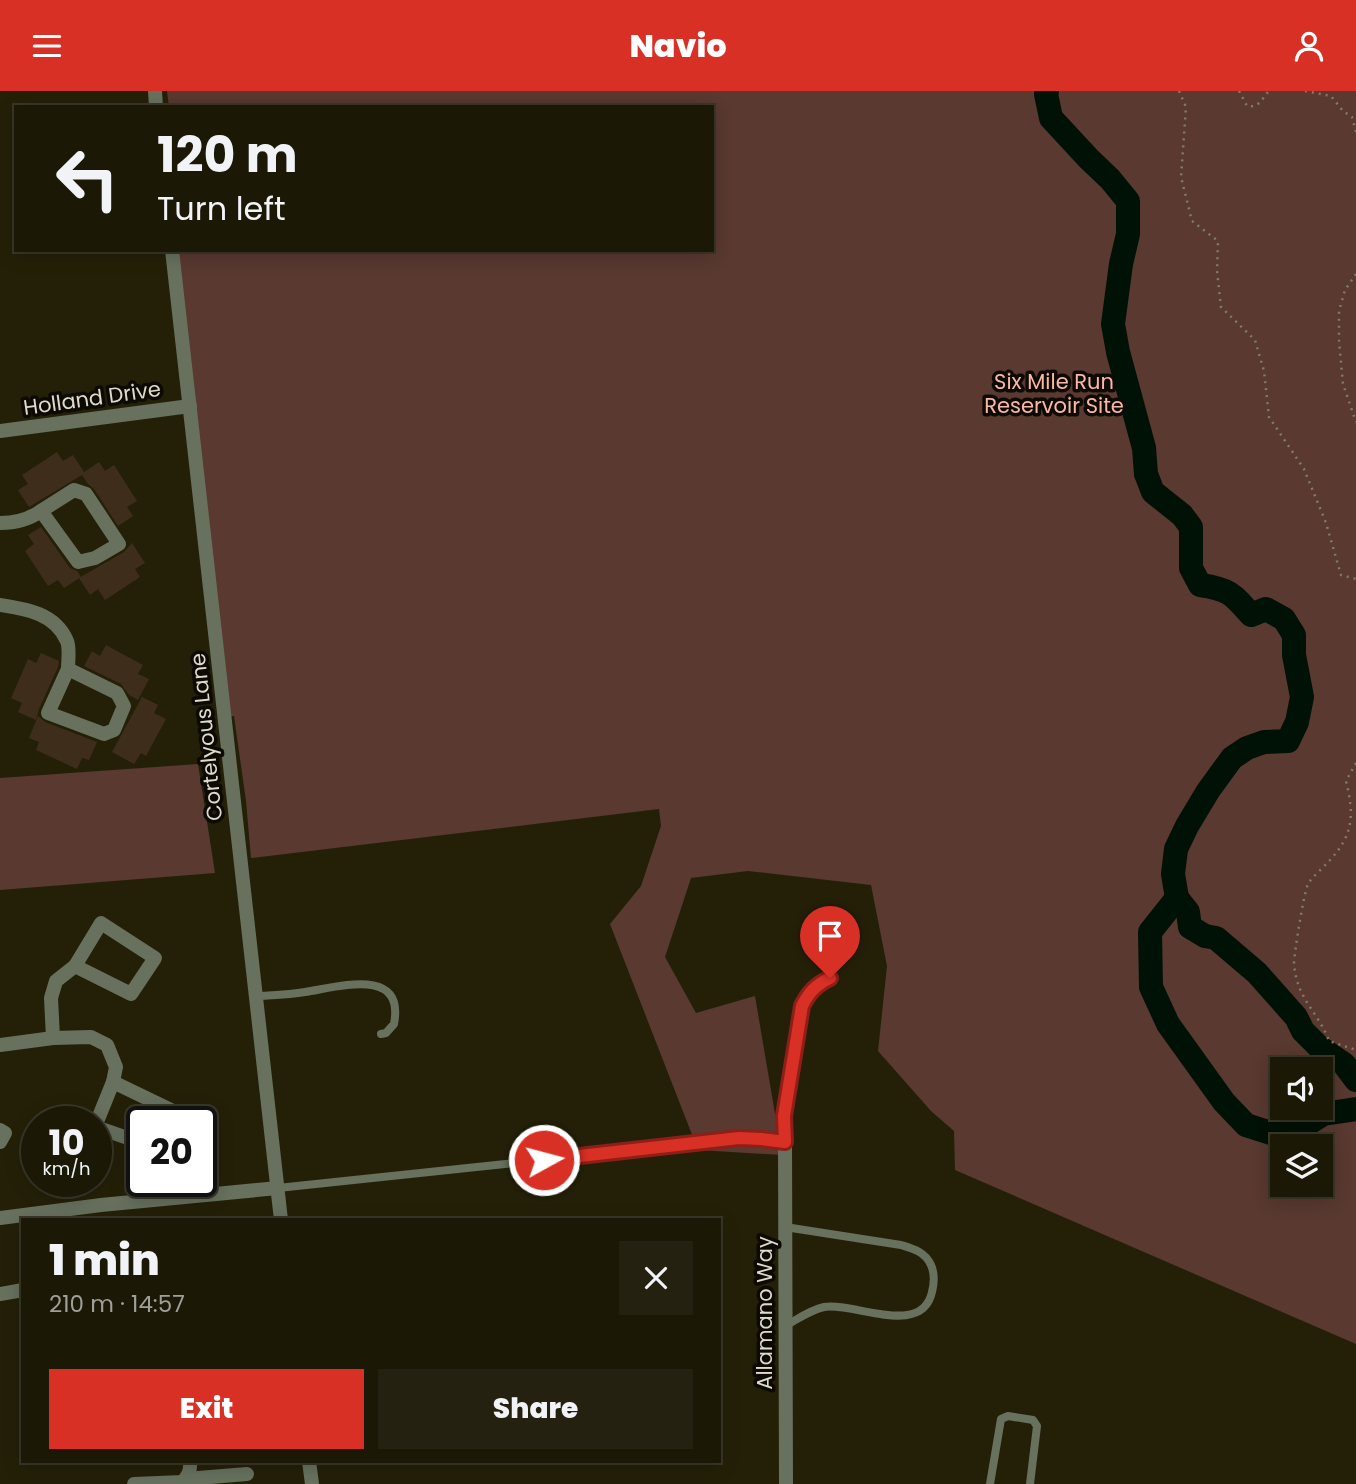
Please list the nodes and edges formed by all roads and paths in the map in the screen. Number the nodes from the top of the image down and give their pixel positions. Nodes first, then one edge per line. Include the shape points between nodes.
1 (1179, 91) edge
2 (1239, 91) edge
3 (1269, 91) edge
4 (1305, 91) edge
5 (1356, 132) edge
6 (172, 252) edge
7 (1356, 274) edge
8 (190, 406) junction
9 (1356, 422) edge
10 (0, 431) edge
11 (41, 511) junction
12 (0, 523) edge
13 (1356, 579) edge
14 (0, 605) edge
15 (68, 669) junction
16 (1356, 763) edge
17 (75, 966) junction
18 (830, 978) dead end
19 (256, 996) junction
20 (381, 1034) dead end
21 (53, 1038) junction
22 (0, 1045) edge
23 (1356, 1050) edge
24 (113, 1082) junction
25 (104, 1106) edge
26 (163, 1106) edge
27 (0, 1130) edge
28 (0, 1142) edge
29 (785, 1142) junction
30 (278, 1188) junction
31 (102, 1212) edge
32 (0, 1218) edge
33 (281, 1218) edge
34 (785, 1227) junction
35 (21, 1290) edge
36 (0, 1294) edge
37 (785, 1326) junction
38 (190, 1463) edge
39 (309, 1463) edge
40 (247, 1474) dead end
41 (186, 1479) junction
42 (134, 1484) edge
43 (312, 1484) edge
44 (786, 1484) edge
45 (990, 1484) edge
46 (1030, 1484) edge

1 - 13 path via 1186,107 1181,177 1192,221 1218,241 1221,307 1255,340 1269,417 1304,469 1341,575
2 - 3 path via 1247,106 1253,107
4 - 5 path via 1331,96 1352,117
6 - 8 street, Cortelyous Lane
7 - 9 path via 1339,311 1343,384
8 - 10 street, Holland Drive
8 - 19 street, Cortelyous Lane
11 - 11 street via 78,562 119,544 86,494 74,490
11 - 12 street via 29,519
14 - 15 street via 30,609 58,627 68,642
15 - 15 street via 48,713 104,734 114,730 124,706 117,693
16 - 23 path via 1346,781 1352,817 1341,849 1308,885 1294,961 1298,984 1329,1041
17 - 17 street via 101,923 155,958 131,994
17 - 21 street via 56,981 51,998
18 - 29 lane via 816,985 802,1006 784,1116
19 - 20 lane via 377,985 393,995 395,1003 394,1024
19 - 30 street, Cortelyous Lane
21 - 22 street
21 - 24 street via 91,1037 107,1045 116,1067
24 - 25 street
24 - 26 street
27 - 28 street via 5,1133
29 - 30 lane via 739,1138
29 - 34 street, Allamano Way
30 - 31 street
30 - 33 street, Cortelyous Lane
31 - 32 street
34 - 37 street, Allamano Way
34 - 37 lane via 920,1251 930,1263 934,1284 932,1296 914,1314 828,1307 808,1312
35 - 36 street
37 - 44 street, Allamano Way
38 - 41 street
39 - 43 street
40 - 41 street
41 - 42 street
45 - 46 lane via 1001,1419 1008,1416 1036,1422

